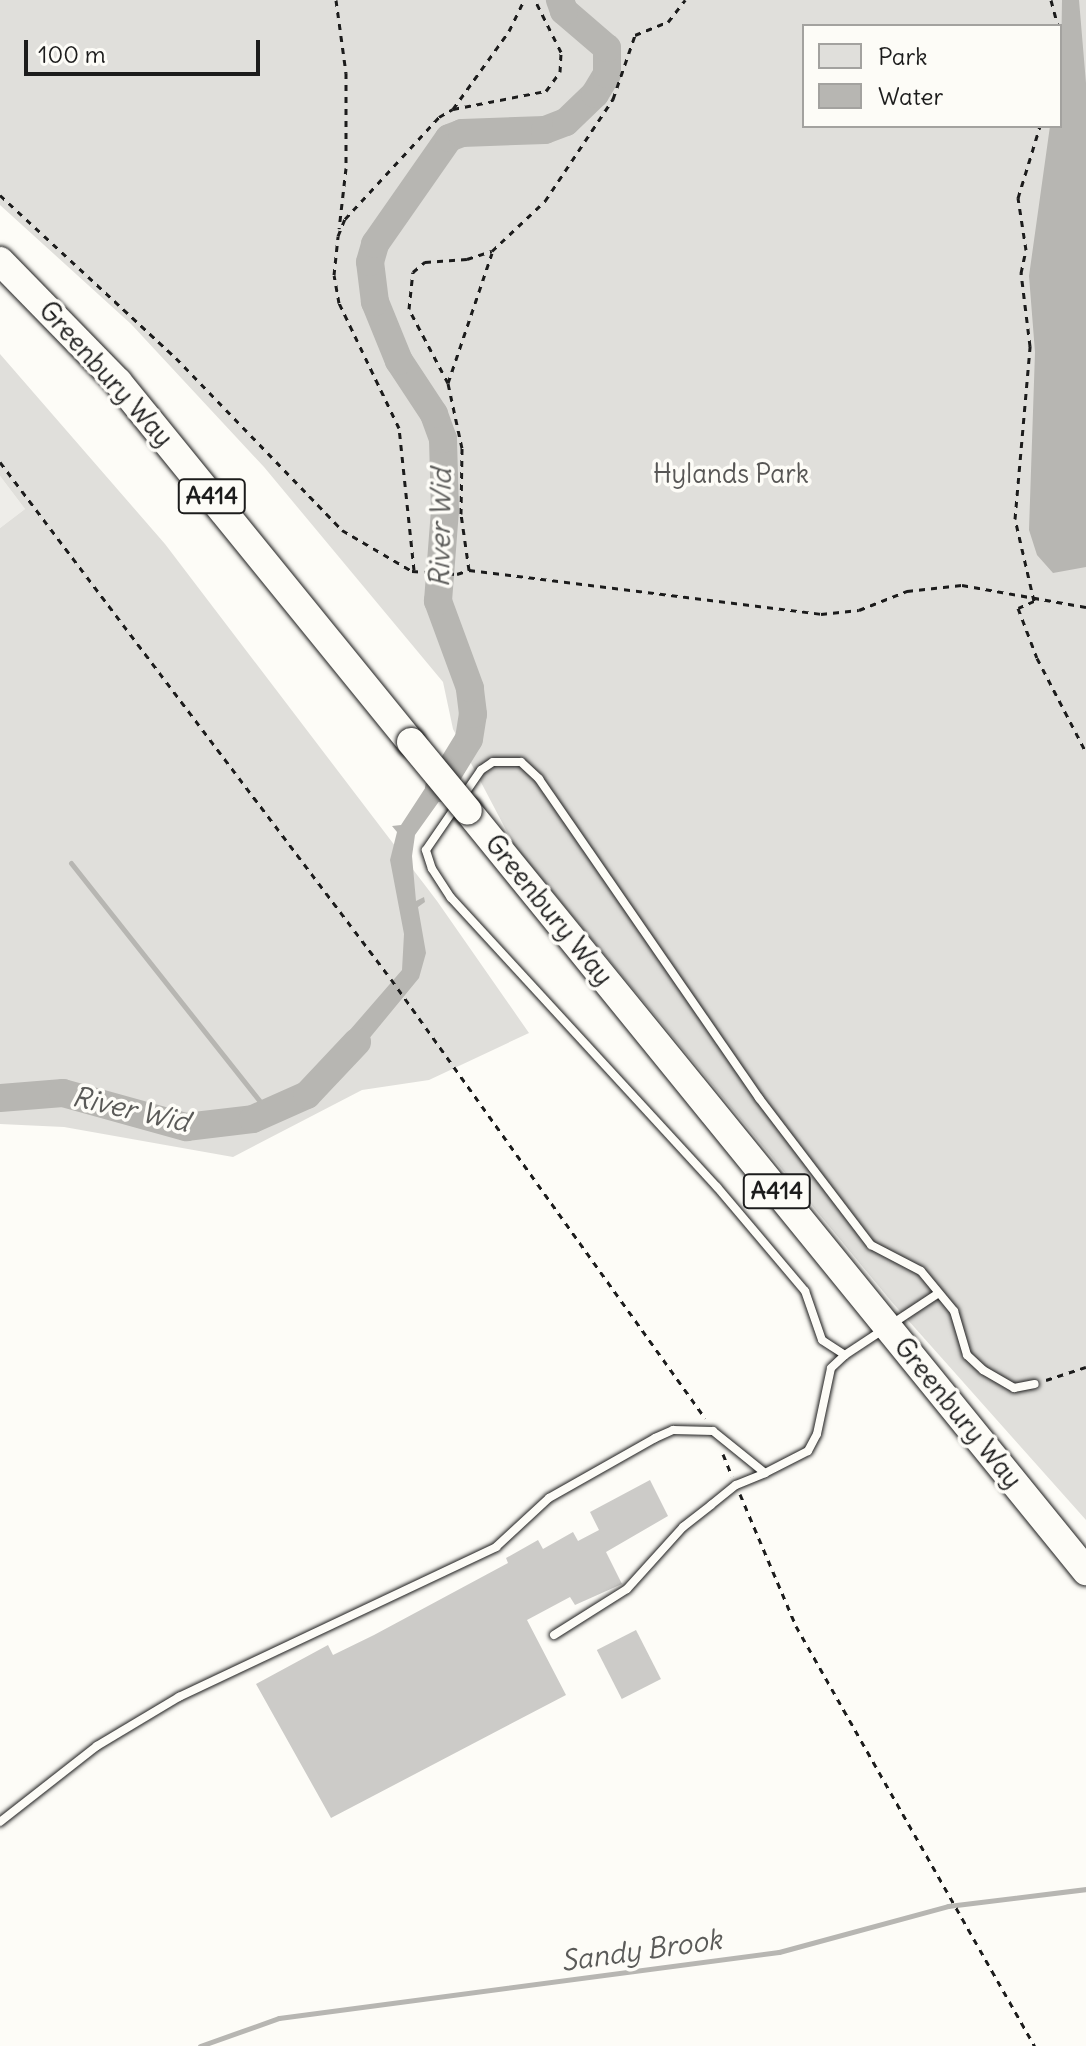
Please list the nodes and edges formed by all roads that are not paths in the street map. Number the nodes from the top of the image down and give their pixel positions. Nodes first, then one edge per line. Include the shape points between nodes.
1 (0, 261) edge
2 (937, 1294) junction
3 (887, 1325) junction
4 (845, 1355) junction
5 (1035, 1384) road end
6 (765, 1473) junction
7 (1086, 1571) edge
8 (554, 1635) dead end
9 (0, 1822) edge

1 - 3 highway, Greenbury Way / A414, bridge via 118,382
2 - 3 lane
2 - 4 lane via 921,1271 871,1245 759,1098 539,779 521,762 493,762 481,770 426,850 432,869 451,898 717,1187 805,1291 822,1340
2 - 5 lane via 954,1311 967,1355 983,1370 1014,1388
3 - 4 lane
3 - 7 highway, Greenbury Way / A414
4 - 6 lane via 831,1368 817,1434 808,1451
6 - 8 lane via 736,1485 683,1527 627,1589
6 - 9 lane via 713,1431 673,1430 655,1438 549,1498 496,1547 179,1697 97,1746

